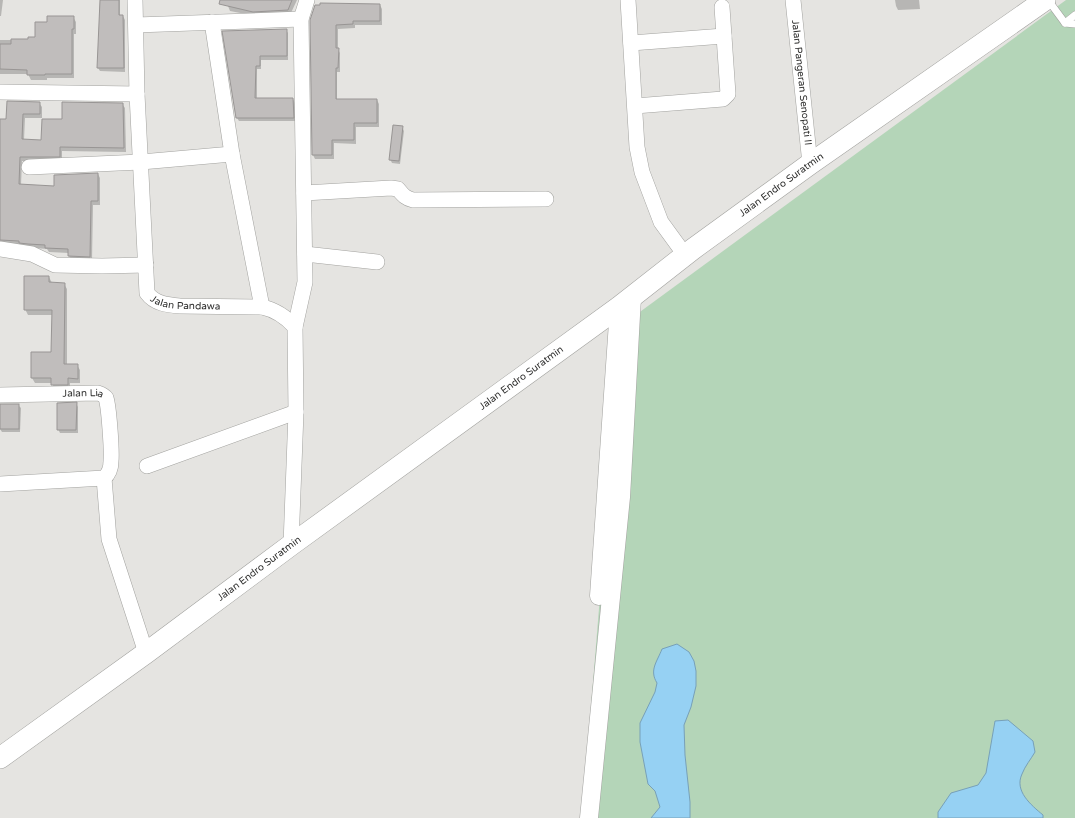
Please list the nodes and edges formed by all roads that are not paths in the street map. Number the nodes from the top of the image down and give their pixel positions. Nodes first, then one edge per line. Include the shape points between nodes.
1 (135, 0) edge
2 (307, 0) edge
3 (628, 0) edge
4 (793, 0) edge
5 (1038, 2) edge
6 (722, 7) dead end
7 (1075, 15) edge
8 (301, 19) junction
9 (212, 22) junction
10 (1065, 22) junction
11 (1075, 24) edge
12 (136, 25) junction
13 (724, 36) junction
14 (631, 43) junction
15 (0, 92) edge
16 (137, 94) junction
17 (635, 106) junction
18 (232, 154) junction
19 (141, 162) junction
20 (810, 164) junction
21 (29, 167) dead end
22 (304, 193) junction
23 (546, 199) dead end
24 (0, 249) edge
25 (689, 252) junction
26 (305, 254) junction
27 (377, 262) dead end
28 (146, 264) junction
29 (626, 302) junction
30 (262, 307) junction
31 (295, 327) junction
32 (0, 395) edge
33 (296, 412) junction
34 (147, 466) dead end
35 (104, 478) junction
36 (0, 484) edge
37 (291, 545) junction
38 (146, 654) junction
39 (0, 758) edge
40 (578, 818) edge
41 (589, 818) edge

1 - 12 street, Jalan Pandawa
2 - 8 street
3 - 14 street
4 - 20 street, Jalan Pangeran Senopati II
5 - 10 lane
5 - 20 main road, Jalan Endro Suratmin via 920,89
6 - 13 street
7 - 10 lane
8 - 9 street
8 - 22 street
9 - 12 street
9 - 18 street
10 - 11 lane
12 - 16 street, Jalan Pandawa
13 - 14 street
13 - 17 street via 728,94 726,97
14 - 17 street
15 - 16 street
16 - 19 street, Jalan Pandawa
17 - 25 street via 637,147 642,172 655,203 669,218
18 - 19 street
18 - 30 street
19 - 21 street
19 - 28 street, Jalan Pandawa
20 - 25 main road, Jalan Endro Suratmin
22 - 23 street via 391,188 398,189 403,196 413,200
22 - 26 street
24 - 28 street via 32,254 55,265
25 - 29 main road, Jalan Endro Suratmin
26 - 27 street
26 - 31 street via 305,282
28 - 30 street, Jalan Pandawa via 147,292 156,301 180,306
29 - 37 main road, Jalan Endro Suratmin
29 - 40 street
29 - 41 street via 621,497
30 - 31 street, Jalan Pandawa via 279,313
31 - 33 street
32 - 35 street, Jalan Lia via 103,395 106,398 109,420 111,462 108,475
33 - 34 street
33 - 37 street
35 - 36 street
35 - 38 street, Jalan Lia via 109,538
37 - 38 main road, Jalan Endro Suratmin
38 - 39 main road, Jalan Endro Suratmin

